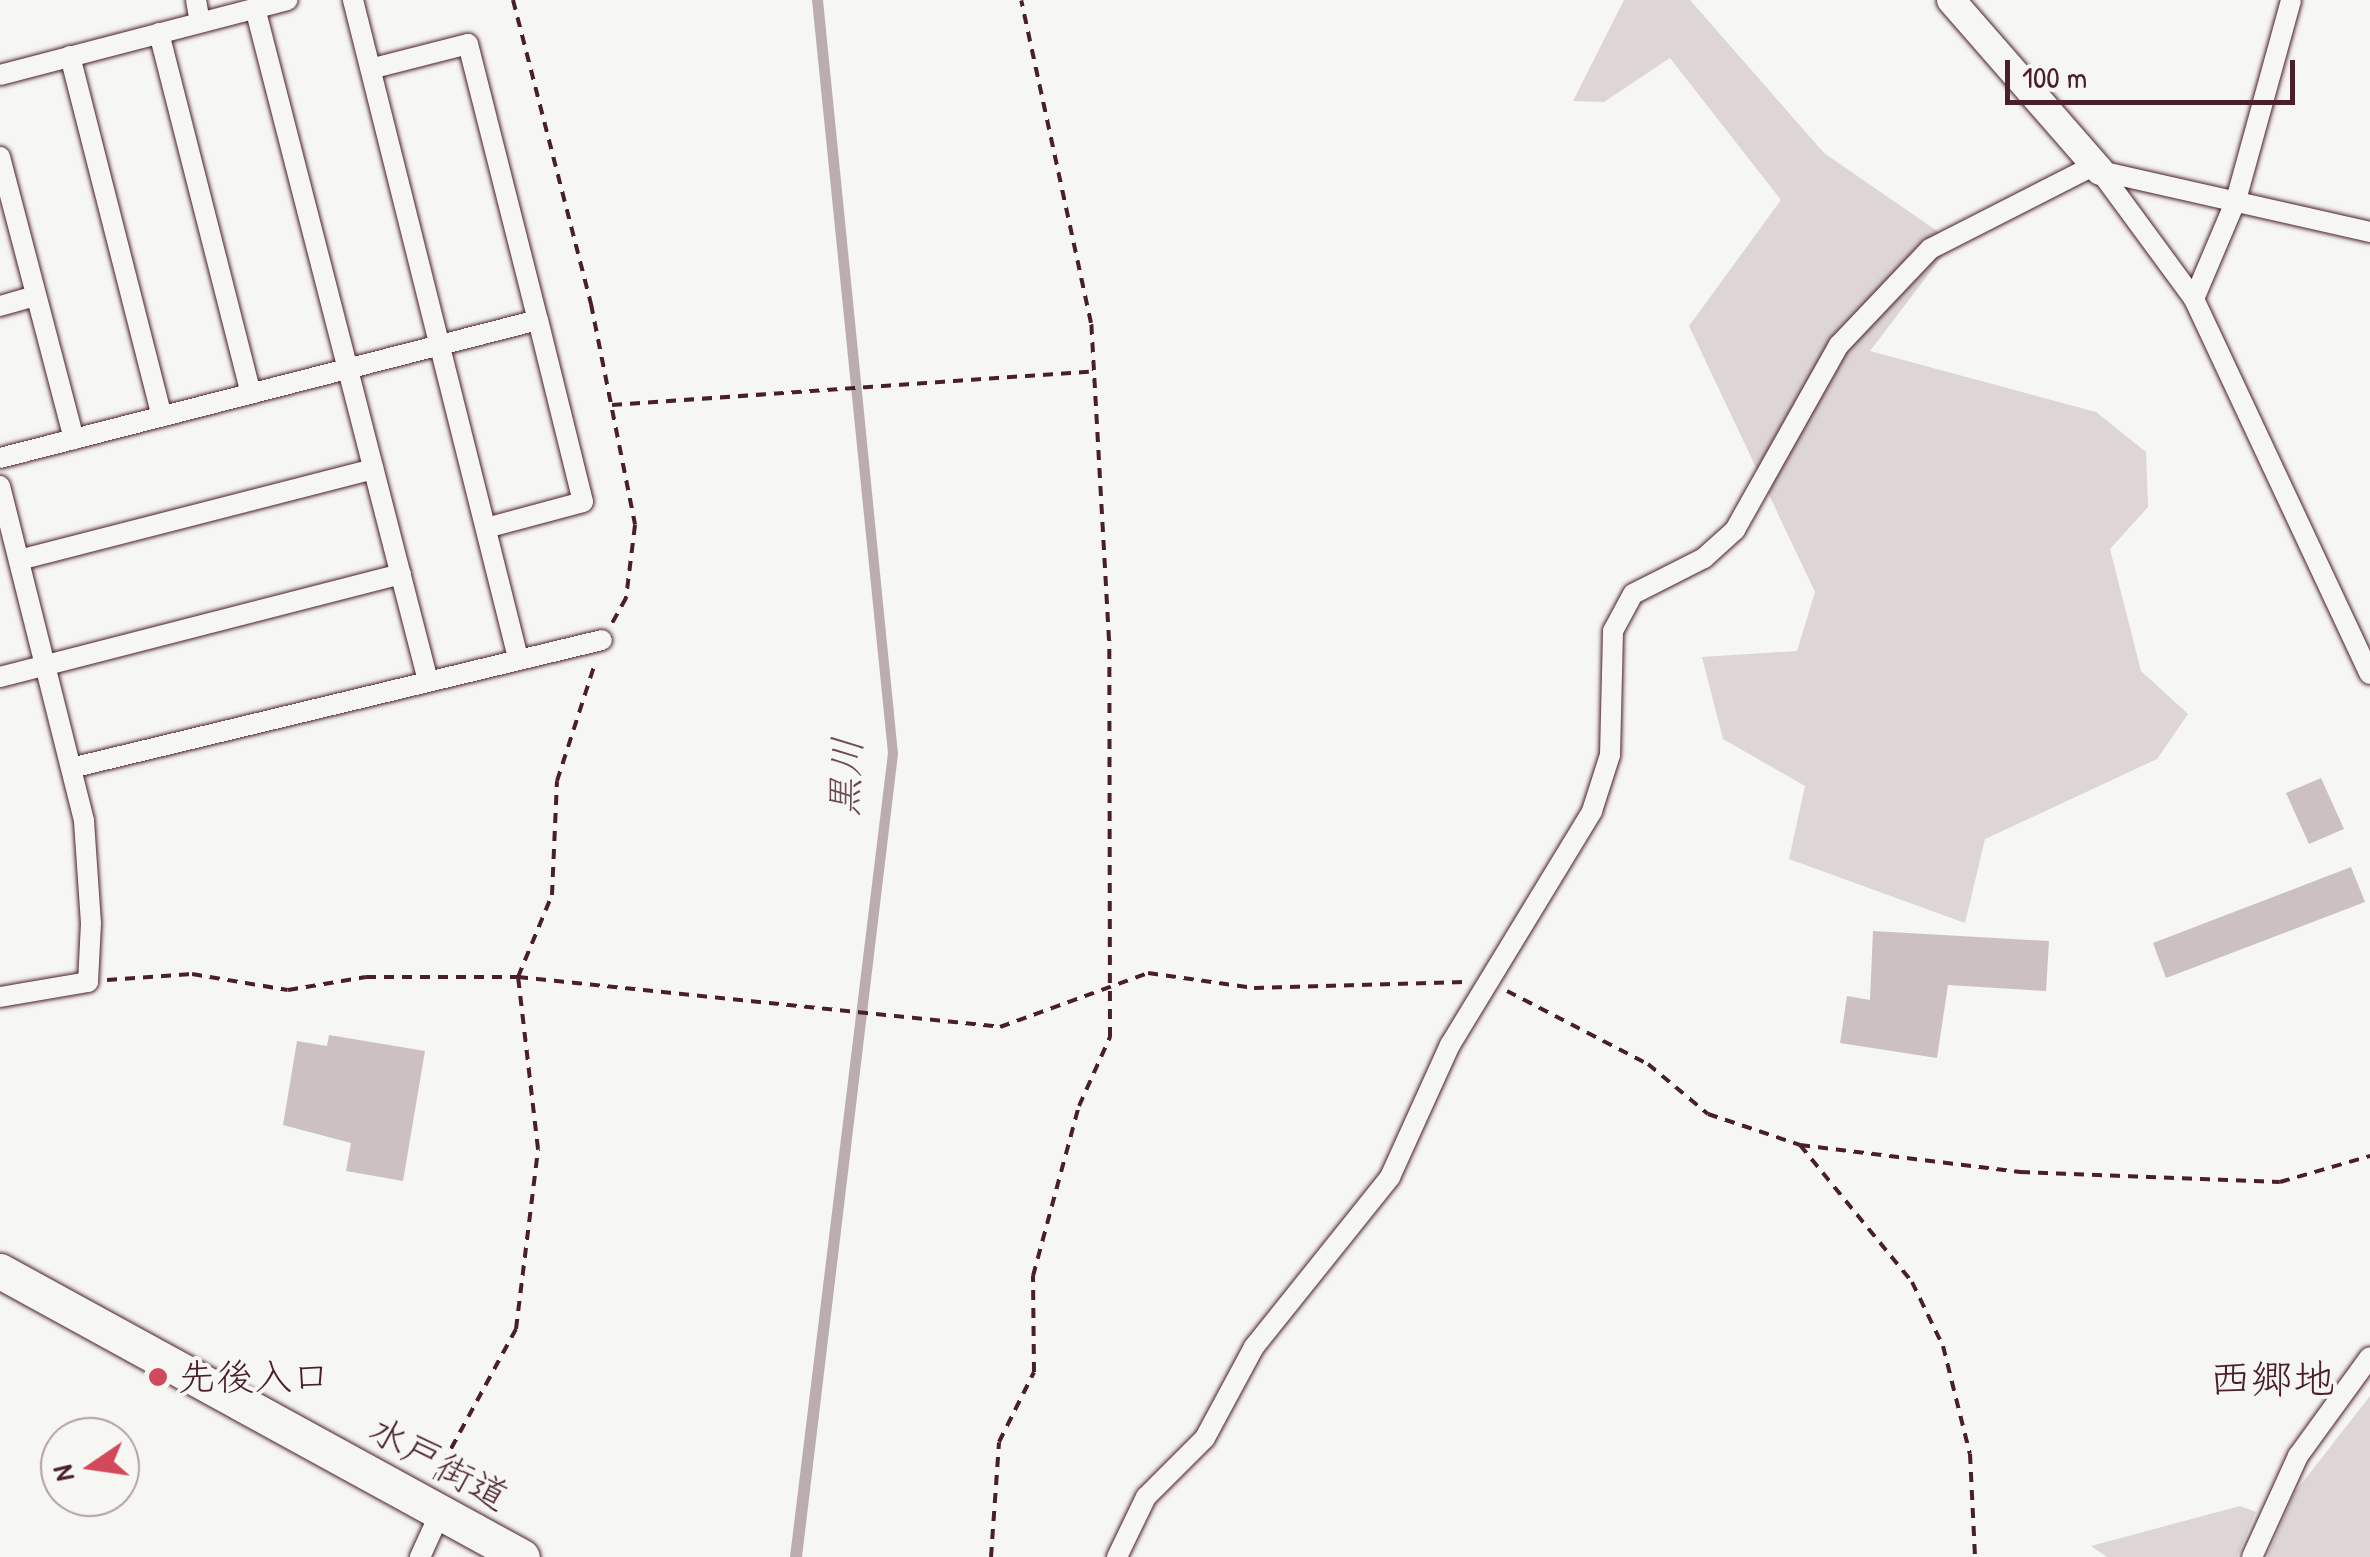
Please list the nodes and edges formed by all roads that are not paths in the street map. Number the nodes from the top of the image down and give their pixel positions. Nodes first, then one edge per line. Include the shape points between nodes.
1 (196, 0) edge
2 (287, 0) edge
3 (353, 0) edge
4 (1950, 0) edge
5 (2291, 0) edge
6 (255, 8) junction
7 (200, 22) junction
8 (159, 33) junction
9 (70, 56) junction
10 (374, 68) junction
11 (0, 74) edge
12 (0, 157) edge
13 (2098, 168) junction
14 (2236, 200) junction
15 (2370, 232) edge
16 (36, 296) junction
17 (2194, 299) junction
18 (0, 306) edge
19 (538, 320) junction
20 (444, 344) junction
21 (346, 368) junction
22 (250, 393) junction
23 (162, 416) junction
24 (74, 440) junction
25 (0, 458) edge
26 (373, 469) junction
27 (0, 486) edge
28 (490, 528) junction
29 (20, 560) junction
30 (401, 574) junction
31 (602, 640) dead end
32 (518, 658) junction
33 (45, 666) junction
34 (2370, 674) edge
35 (0, 677) edge
36 (427, 678) junction
37 (71, 768) junction
38 (0, 997) edge
39 (0, 1271) edge
40 (2370, 1358) edge
41 (432, 1508) junction
42 (420, 1557) edge
43 (522, 1557) edge
44 (1118, 1557) edge
45 (2252, 1557) edge

1 - 7 street
2 - 6 street
3 - 10 street
4 - 13 street
5 - 14 street
6 - 7 street
6 - 21 street
7 - 8 street
8 - 9 street
8 - 22 street
9 - 11 street
9 - 23 street
10 - 19 street via 468,44
10 - 20 street
12 - 16 street
13 - 14 street
13 - 17 street
13 - 44 street via 1945,240 1903,274 1839,345 1735,530 1704,558 1633,594 1614,631 1610,754 1596,803 1450,1045 1390,1177 1254,1347 1206,1438 1146,1496
14 - 15 street
14 - 17 street
16 - 18 street
16 - 24 street
17 - 34 street
19 - 20 street
19 - 28 street via 582,502
20 - 21 street
20 - 28 street
21 - 22 street
21 - 26 street
22 - 23 street
23 - 24 street
24 - 25 street
26 - 29 street
26 - 30 street
27 - 29 street
28 - 32 street
29 - 33 street
30 - 33 street
30 - 36 street
31 - 32 street
32 - 36 street
33 - 35 street
33 - 37 street
36 - 37 street
37 - 38 street via 91,872 88,982
39 - 41 highway, 水戸街道
40 - 45 street via 2298,1456
41 - 42 street
41 - 43 highway, 水戸街道

